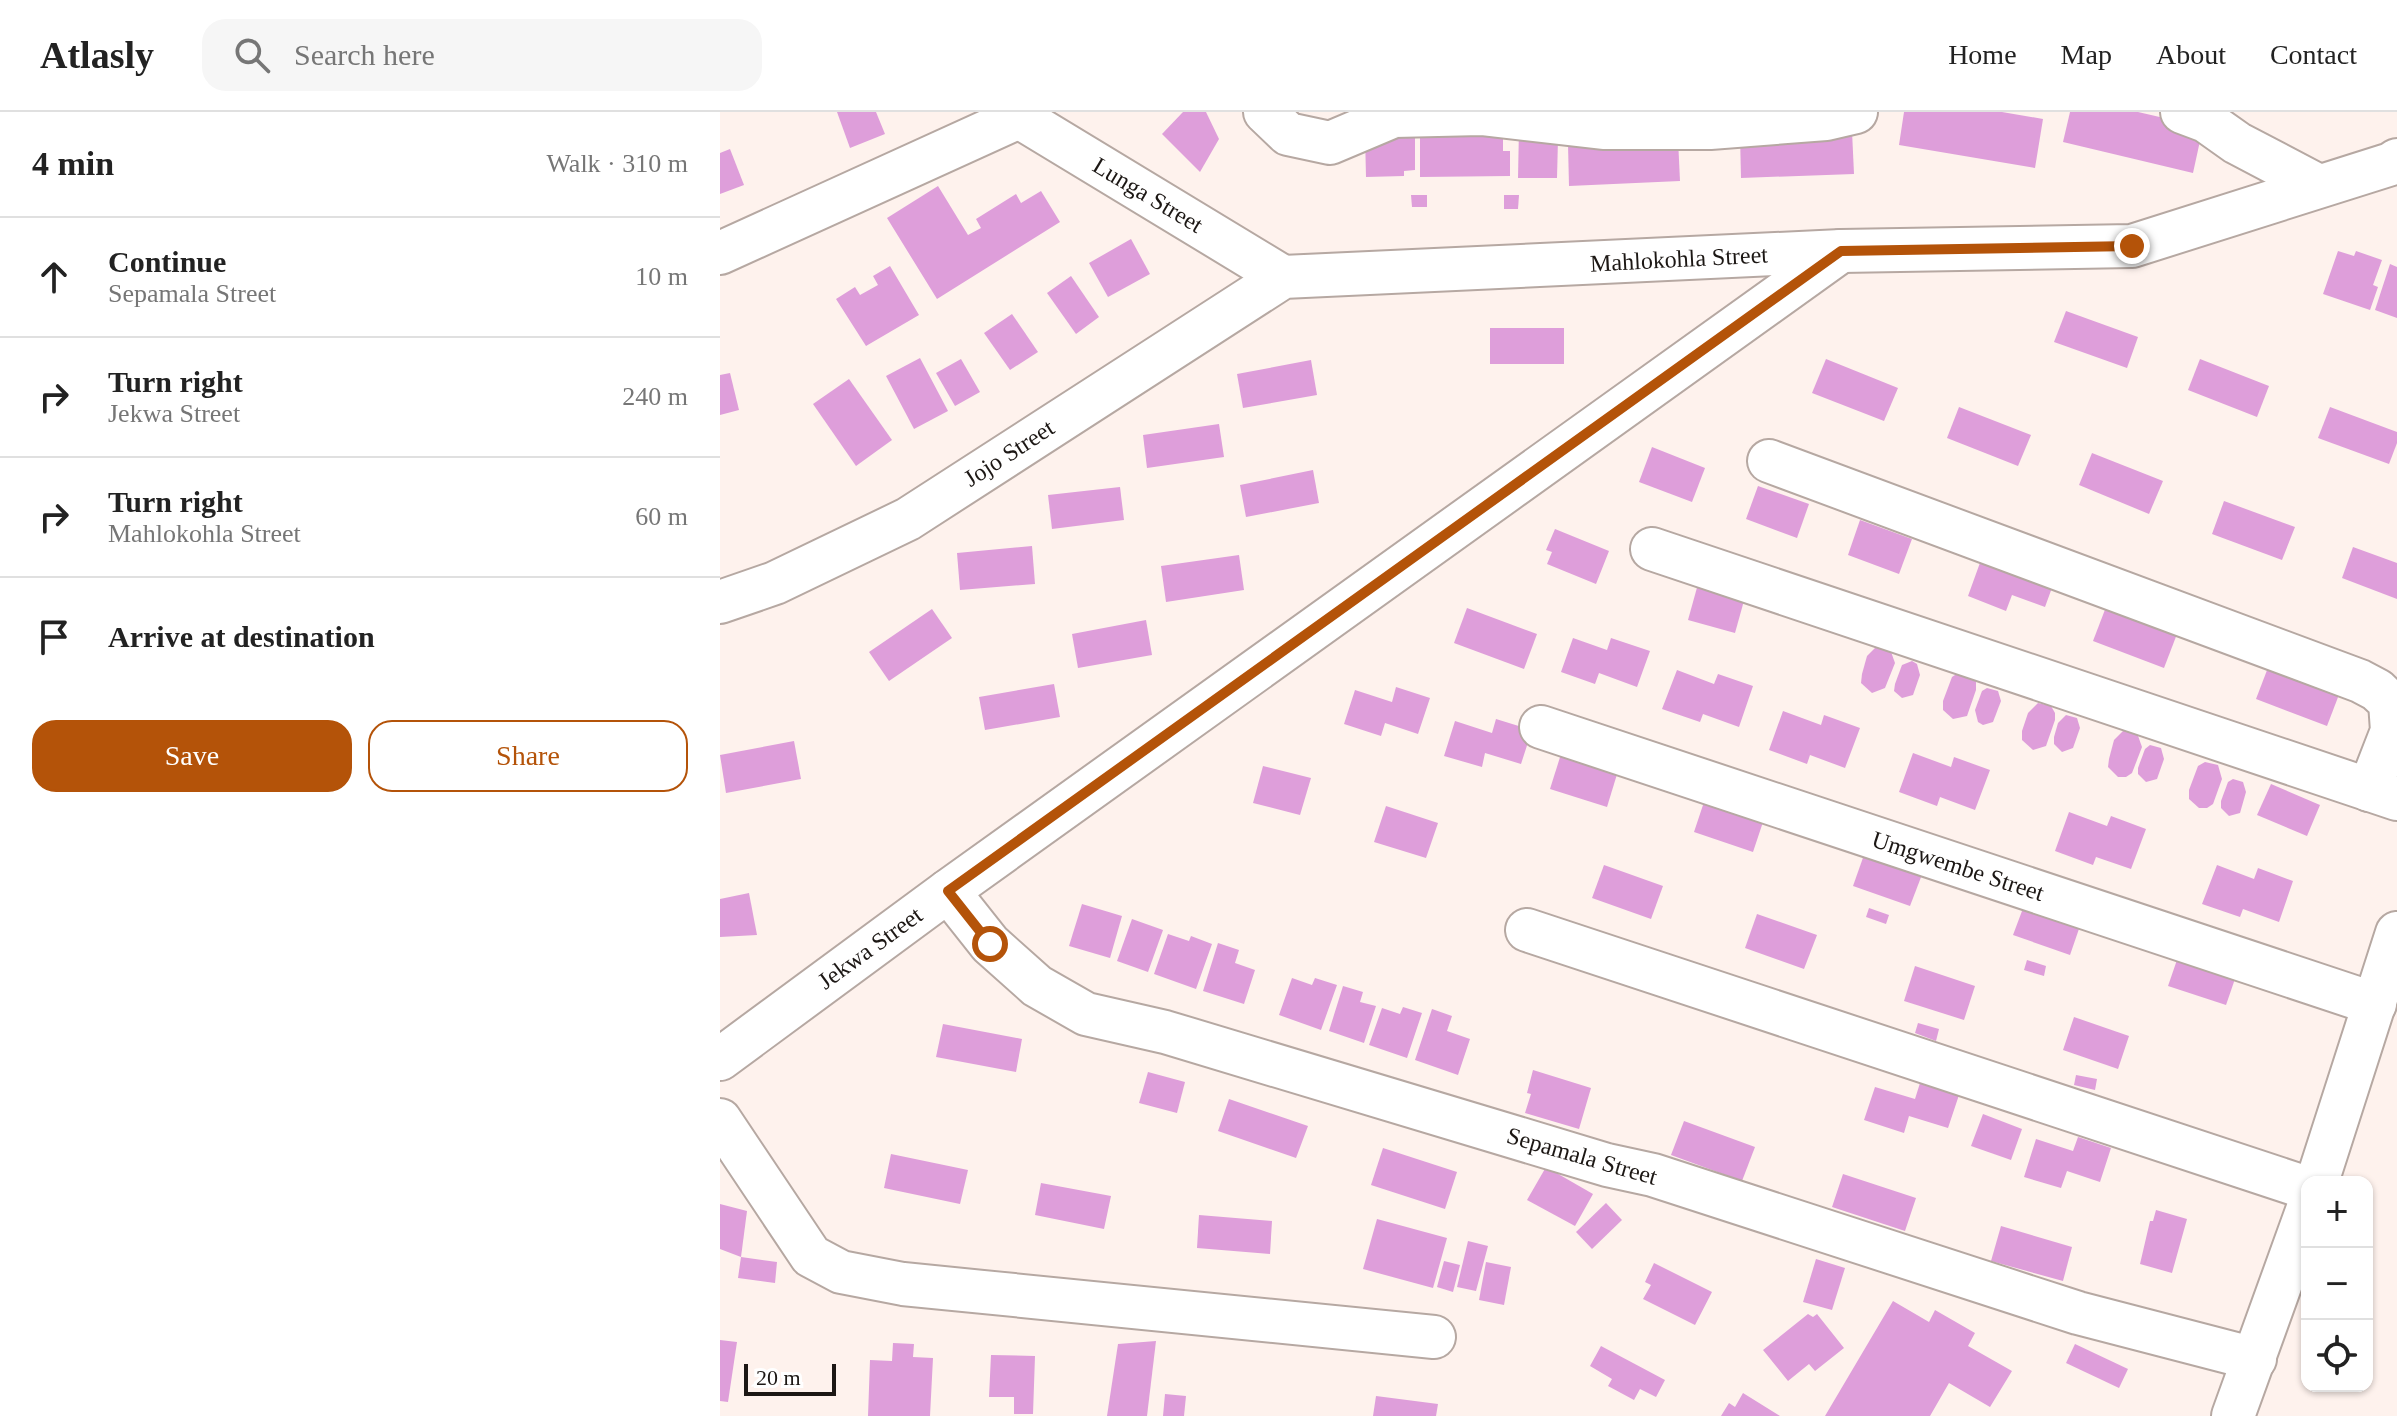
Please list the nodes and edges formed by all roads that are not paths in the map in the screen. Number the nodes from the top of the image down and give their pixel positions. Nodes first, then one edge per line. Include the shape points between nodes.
1 (1265, 112) edge
2 (1856, 112) edge
3 (2182, 112) edge
4 (1017, 115) edge
5 (2397, 160) edge
6 (2319, 186) junction
7 (1841, 251) junction
8 (720, 253) edge
9 (1283, 277) junction
10 (1769, 461) dead end
11 (1652, 549) dead end
12 (720, 602) edge
13 (1541, 727) dead end
14 (2383, 794) edge
15 (948, 891) junction
16 (1527, 930) dead end
17 (2397, 933) edge
18 (2375, 1004) junction
19 (728, 1038) edge
20 (720, 1120) edge
21 (2319, 1176) edge
22 (2301, 1186) edge
23 (2301, 1228) edge
24 (1434, 1337) dead end
25 (2255, 1359) junction
26 (2233, 1416) edge

1 - 2 street via 1288,134 1330,143 1394,116 1481,114 1603,128 1710,128
3 - 6 street
4 - 8 street
4 - 9 street, Lunga Street
5 - 6 street, Mahlokohla Street
6 - 7 street, Mahlokohla Street via 2132,246
7 - 9 street, Mahlokohla Street
7 - 15 street, Jekwa Street
9 - 12 street, Jojo Street via 908,519 775,583
10 - 14 street via 2377,690 2390,702 2392,731
11 - 14 street
13 - 18 street, Umgwembe Street
15 - 19 street, Jekwa Street
15 - 25 street, Sepamala Street via 990,944 1037,986 1086,1014 1165,1032 1653,1175 2078,1313
16 - 22 street
17 - 18 street
18 - 21 street
20 - 24 street via 811,1256 841,1272 903,1284
23 - 25 street
25 - 26 street

